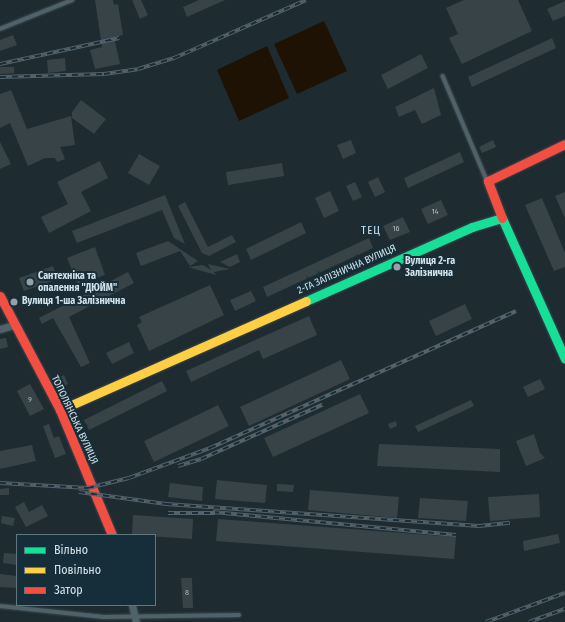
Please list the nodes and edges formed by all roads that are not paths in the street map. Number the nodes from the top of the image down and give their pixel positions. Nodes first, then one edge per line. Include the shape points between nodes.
1 (72, 0) edge
2 (0, 29) edge
3 (443, 76) dead end
4 (565, 144) edge
5 (488, 181) junction
6 (502, 218) junction
7 (0, 296) edge
8 (14, 325) junction
9 (0, 329) edge
10 (565, 360) edge
11 (60, 410) junction
12 (112, 534) edge
13 (0, 606) edge
14 (132, 606) edge
15 (239, 615) dead end
16 (135, 619) edge

1 - 2 lane
3 - 5 lane
4 - 5 street
5 - 6 street
6 - 10 street
6 - 11 street, 2-ГА ЗАЛІЗНИЧНА ВУЛИЦЯ via 472,227
7 - 8 street, ТОПОЛЯНСЬКА ВУЛИЦЯ
8 - 9 street
8 - 11 street, ТОПОЛЯНСЬКА ВУЛИЦЯ
11 - 12 street, ТОПОЛЯНСЬКА ВУЛИЦЯ
13 - 16 lane
14 - 16 street
15 - 16 lane

